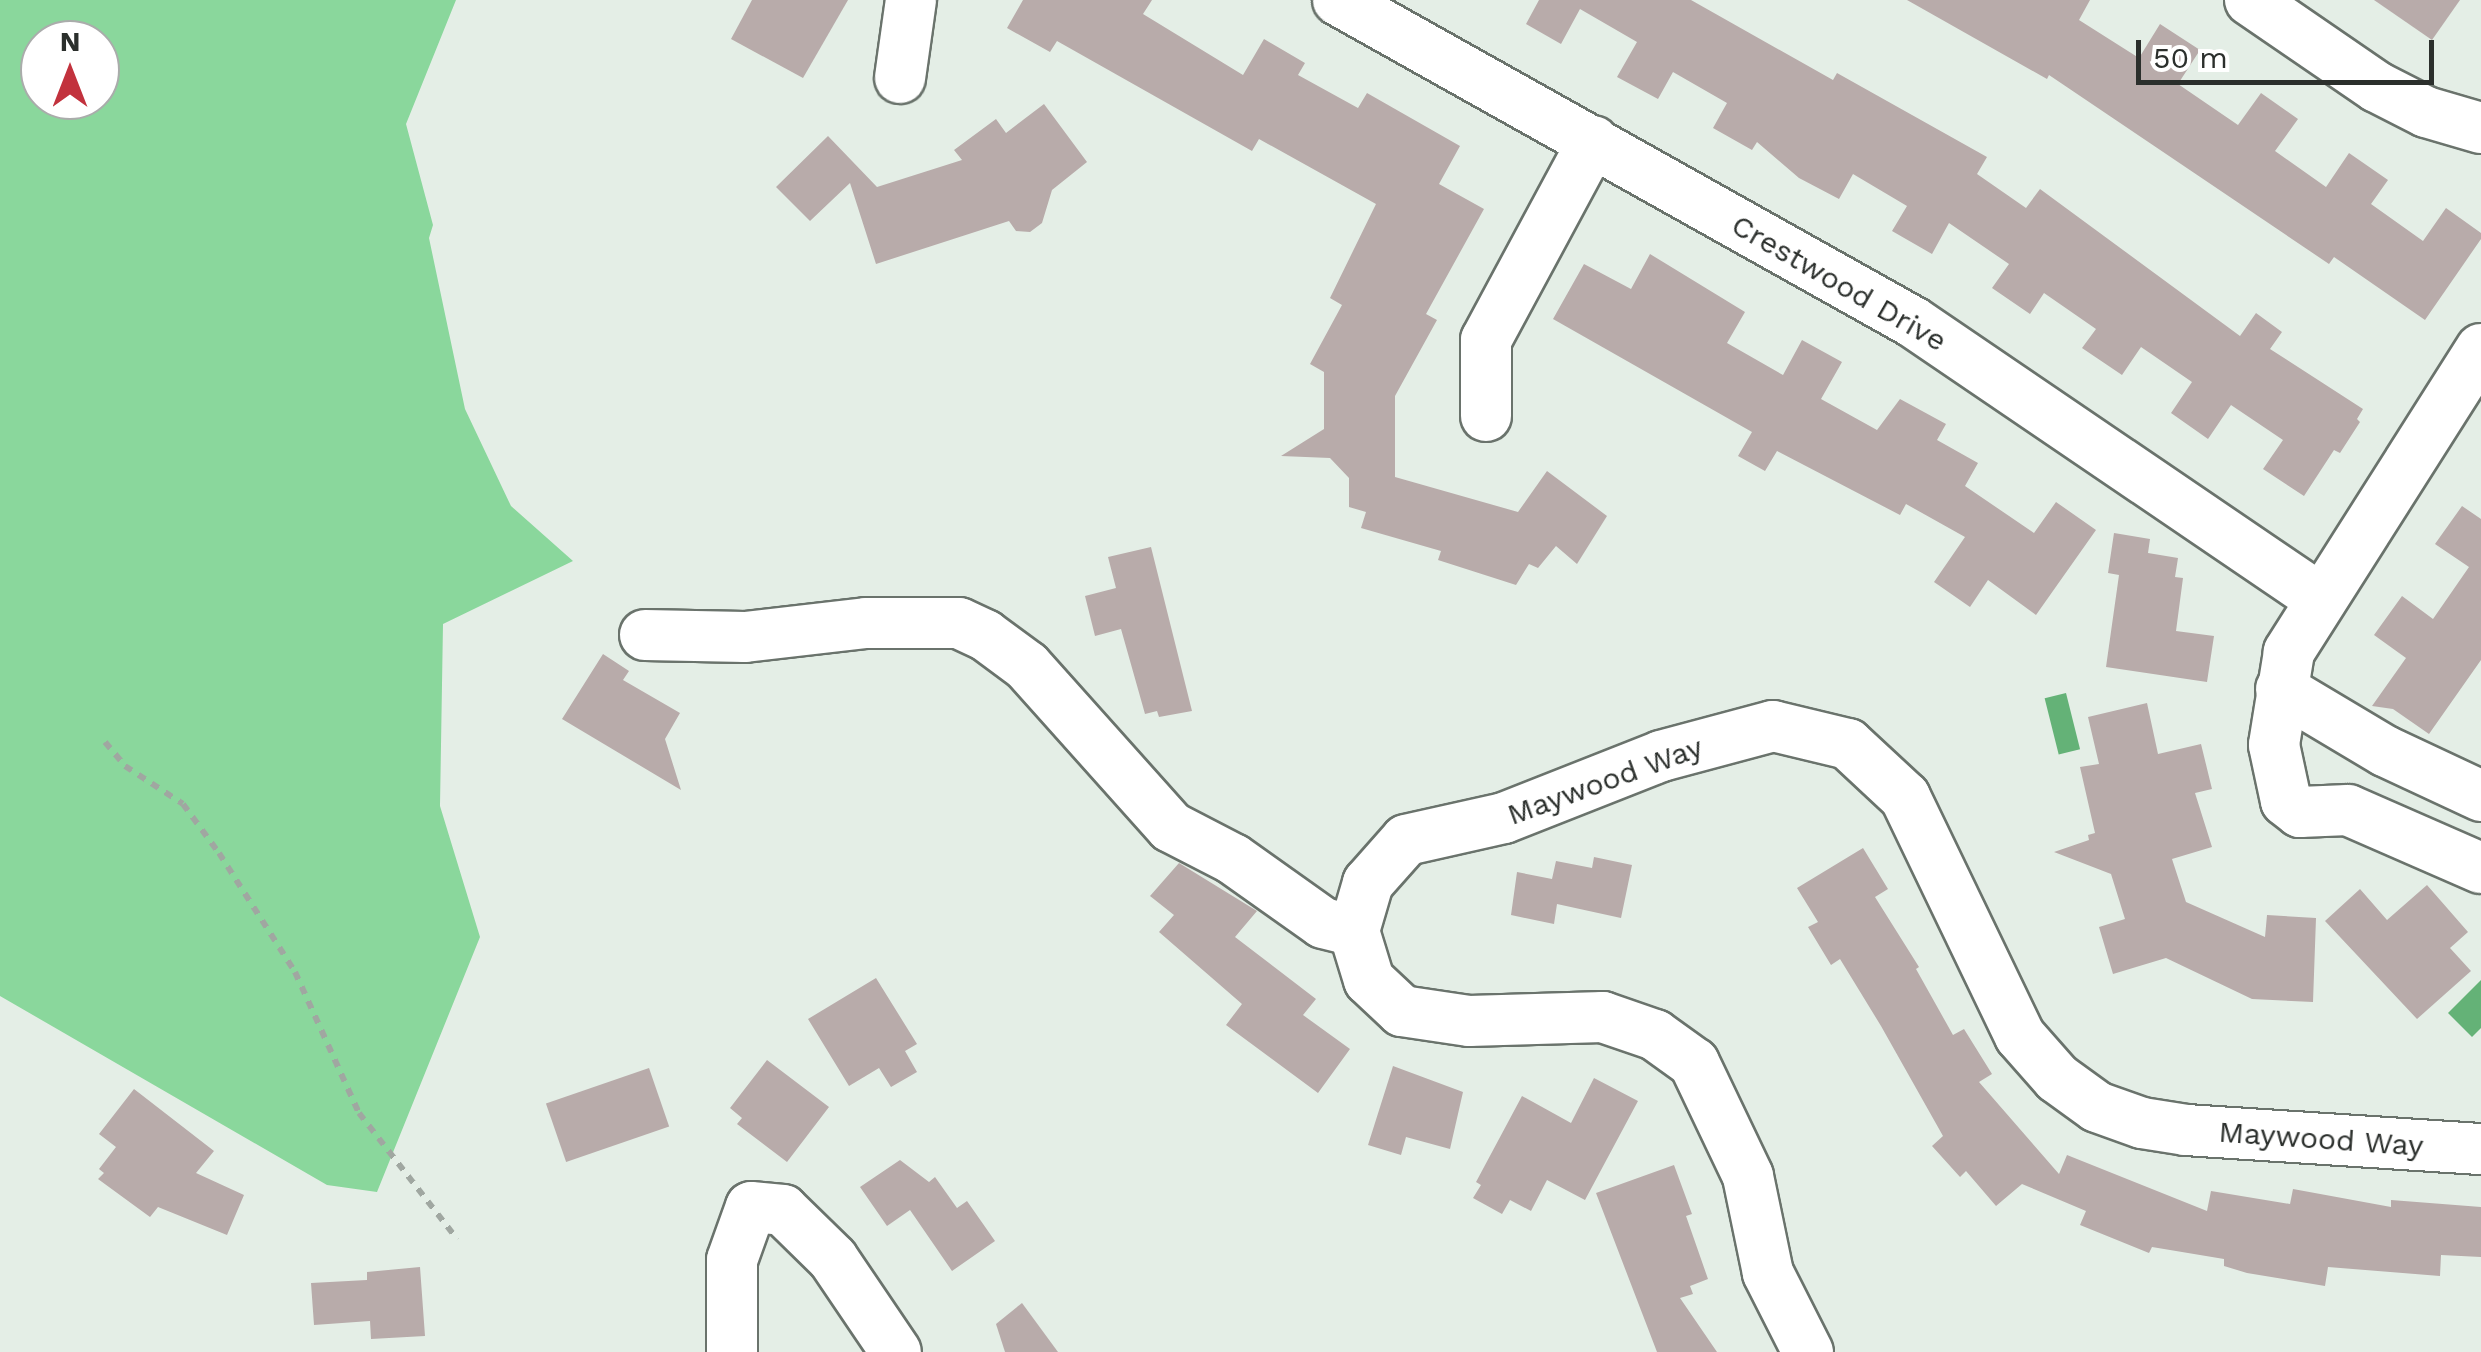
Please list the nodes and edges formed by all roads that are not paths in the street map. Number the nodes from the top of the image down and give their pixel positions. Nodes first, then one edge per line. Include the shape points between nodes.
1 (910, 0) edge
2 (1338, 0) edge
3 (2250, 0) edge
4 (900, 78) dead end
5 (2481, 128) edge
6 (1593, 142) junction
7 (2481, 349) edge
8 (1486, 416) dead end
9 (2320, 599) junction
10 (645, 634) dead end
11 (2281, 689) junction
12 (2481, 796) edge
13 (2481, 868) edge
14 (1354, 931) junction
15 (2481, 1148) edge
16 (732, 1352) edge
17 (896, 1352) edge
18 (1808, 1352) edge

1 - 4 street
2 - 6 street, Crestwood Drive
3 - 5 street via 2378,86 2426,112
6 - 8 street via 1486,340
6 - 9 street, Crestwood Drive via 1914,322
7 - 9 street
9 - 11 street via 2288,652
10 - 14 street via 744,637 866,623 958,623 985,634 1027,666 1171,827 1233,859 1323,923
11 - 12 street via 2385,751
11 - 13 street via 2274,745 2286,800 2300,812 2348,810
14 - 15 street, Maywood Way via 1368,882 1406,840 1504,818 1661,756 1773,726 1848,744 1904,796 2020,1036 2057,1078 2096,1107 2186,1130
14 - 18 street via 1369,980 1402,1011 1469,1021 1603,1017 1655,1035 1694,1063 1748,1176 1768,1273
16 - 17 street via 732,1260 751,1207 783,1210 833,1259

